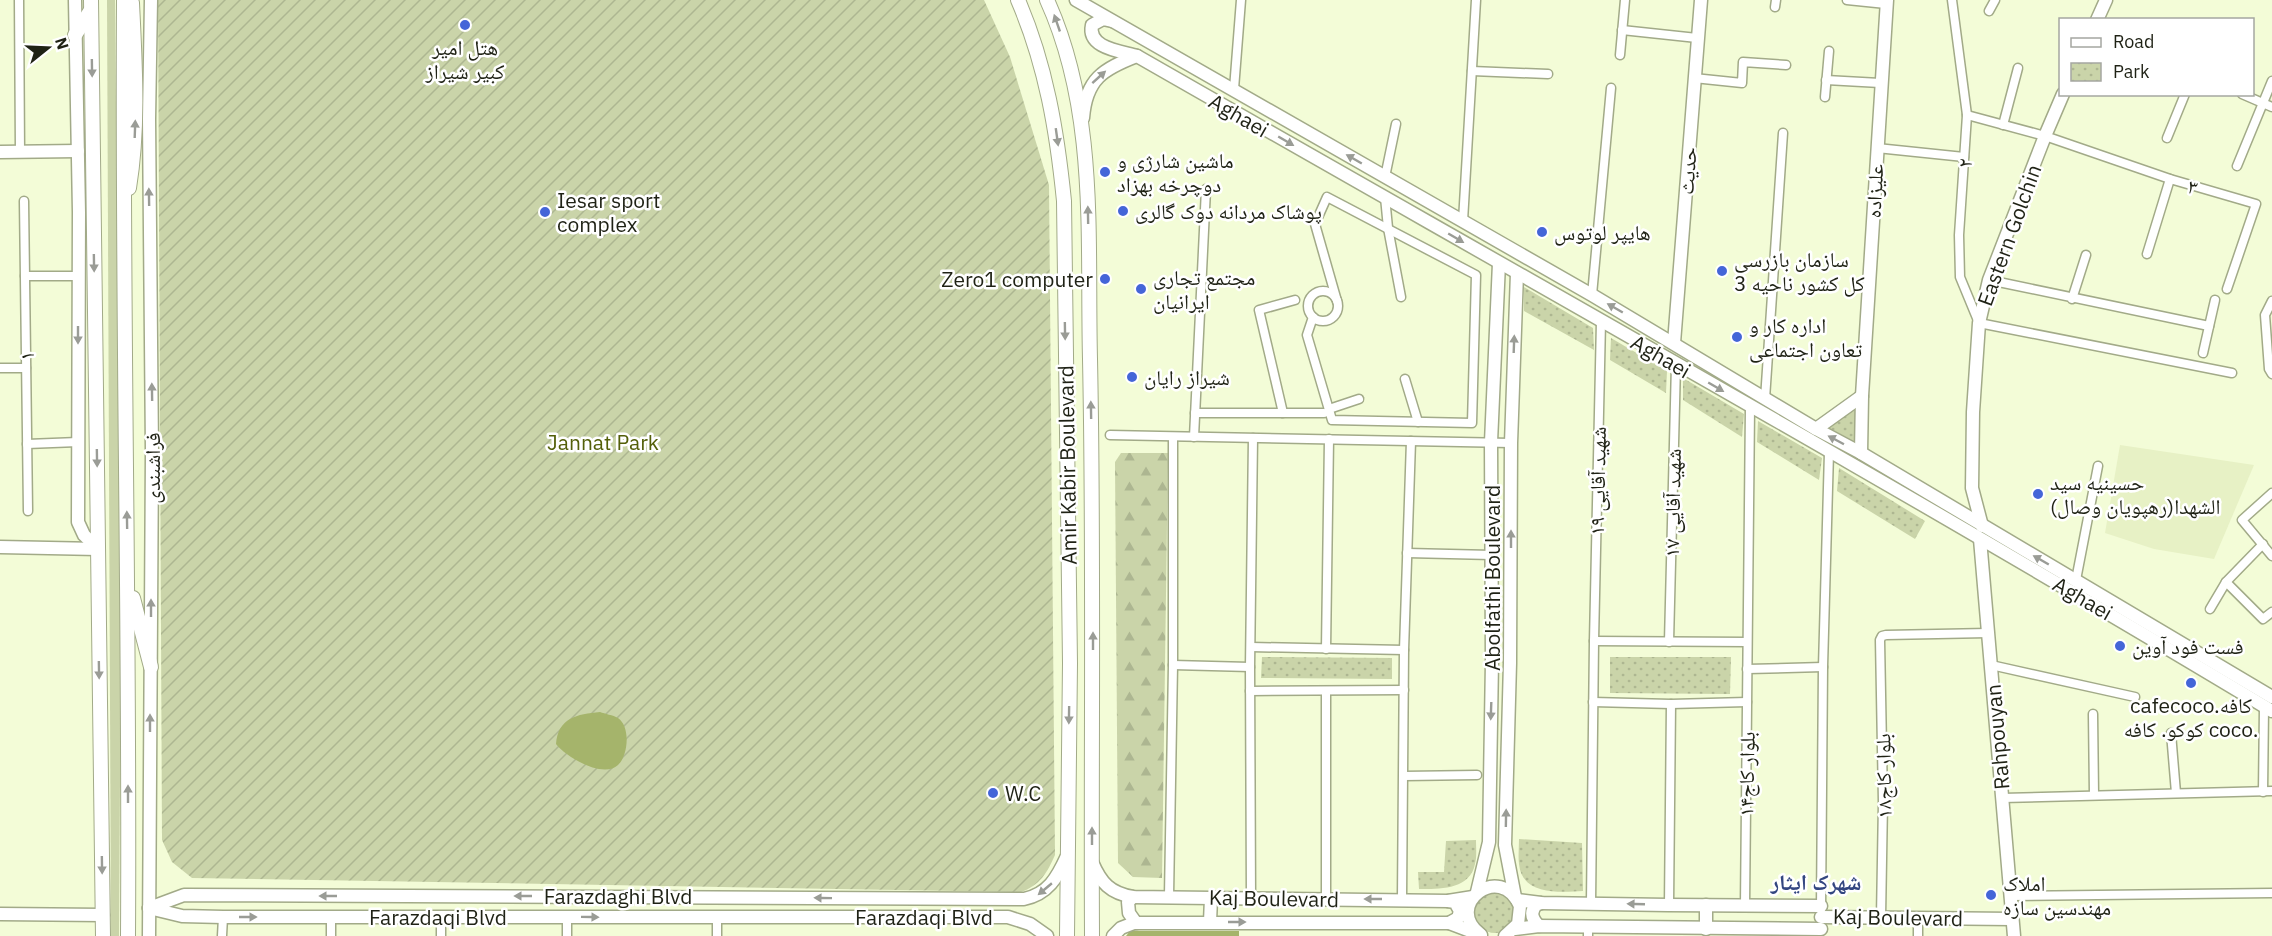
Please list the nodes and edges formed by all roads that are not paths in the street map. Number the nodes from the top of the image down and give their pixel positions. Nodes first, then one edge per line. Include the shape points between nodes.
1 (19, 0) edge
2 (75, 0) edge
3 (124, 0) edge
4 (132, 0) edge
5 (151, 0) edge
6 (1018, 0) edge
7 (1047, 0) edge
8 (1076, 0) edge
9 (1240, 0) edge
10 (1476, 0) edge
11 (1625, 0) edge
12 (1701, 0) edge
13 (1847, 0) edge
14 (1952, 0) edge
15 (1995, 0) edge
16 (2106, 0) edge
17 (1886, 2) edge
18 (91, 5) edge
19 (1989, 11) dead end
20 (2098, 18) edge
21 (1113, 21) junction
22 (1622, 30) junction
23 (75, 35) junction
24 (1697, 38) junction
25 (1829, 51) dead end
26 (1620, 55) dead end
27 (1137, 56) junction
28 (1786, 65) dead end
29 (2018, 68) dead end
30 (1472, 70) junction
31 (1548, 74) dead end
32 (1694, 78) junction
33 (1826, 80) junction
34 (2272, 81) edge
35 (1881, 83) junction
36 (1611, 88) dead end
37 (1234, 89) junction
38 (2063, 96) edge
39 (2184, 96) edge
40 (2247, 96) edge
41 (1825, 97) dead end
42 (2263, 103) junction
43 (2272, 107) edge
44 (1967, 115) junction
45 (1396, 124) dead end
46 (2003, 125) junction
47 (1082, 131) junction
48 (1782, 133) dead end
49 (2045, 136) junction
50 (2167, 138) dead end
51 (1877, 148) junction
52 (78, 151) junction
53 (0, 152) edge
54 (20, 152) junction
55 (1964, 157) junction
56 (2237, 166) dead end
57 (1385, 177) junction
58 (2170, 179) junction
59 (1206, 189) dead end
60 (1385, 197) junction
61 (24, 201) dead end
62 (1463, 221) junction
63 (123, 228) junction
64 (1388, 228) junction
65 (2086, 255) dead end
66 (2147, 255) dead end
67 (1499, 263) junction
68 (1517, 273) junction
69 (25, 276) junction
70 (78, 276) junction
71 (1989, 280) junction
72 (2227, 289) dead end
73 (1593, 295) junction
74 (1401, 297) dead end
75 (2072, 299) junction
76 (1295, 300) dead end
77 (2215, 300) dead end
78 (1337, 301) junction
79 (2272, 301) edge
80 (1313, 317) junction
81 (2269, 317) edge
82 (1601, 321) junction
83 (1979, 323) junction
84 (2209, 326) junction
85 (1674, 343) junction
86 (2203, 353) dead end
87 (1676, 364) junction
88 (0, 368) edge
89 (26, 368) junction
90 (2232, 373) dead end
91 (2272, 374) edge
92 (1405, 379) dead end
93 (1862, 396) junction
94 (1359, 399) dead end
95 (1765, 399) junction
96 (1750, 407) junction
97 (1326, 411) junction
98 (1195, 413) junction
99 (1283, 413) junction
100 (1418, 422) junction
101 (1816, 429) junction
102 (1110, 435) dead end
103 (1173, 437) junction
104 (1194, 437) junction
105 (1253, 438) junction
106 (1329, 439) junction
107 (1411, 441) junction
108 (78, 442) junction
109 (1491, 442) junction
110 (1511, 443) junction
111 (27, 444) junction
112 (1829, 452) junction
113 (1861, 453) junction
114 (2098, 466) dead end
115 (1068, 467) junction
116 (1092, 468) junction
117 (1972, 488) junction
118 (2272, 493) edge
119 (1952, 509) junction
120 (28, 511) dead end
121 (1981, 533) junction
122 (2263, 544) junction
123 (0, 548) edge
124 (98, 549) junction
125 (1407, 553) junction
126 (1492, 555) junction
127 (2272, 556) edge
128 (128, 579) junction
129 (2076, 580) junction
130 (2226, 582) junction
131 (2210, 609) dead end
132 (2272, 612) edge
133 (1988, 633) junction
134 (1594, 641) junction
135 (1669, 642) junction
136 (1747, 642) junction
137 (1251, 647) junction
138 (1326, 648) junction
139 (1404, 650) junction
140 (2188, 654) junction
141 (1492, 661) junction
142 (1510, 663) junction
143 (1173, 664) junction
144 (1990, 665) junction
145 (151, 667) junction
146 (1250, 667) junction
147 (1823, 667) junction
148 (1747, 669) junction
149 (1404, 690) junction
150 (1250, 691) junction
151 (1326, 691) junction
152 (2135, 697) dead end
153 (1593, 702) junction
154 (1747, 702) junction
155 (1671, 704) junction
156 (2269, 705) edge
157 (2093, 714) dead end
158 (2171, 733) dead end
159 (1477, 775) dead end
160 (1404, 776) junction
161 (2268, 791) edge
162 (2176, 793) junction
163 (2094, 794) junction
164 (2002, 798) junction
165 (1489, 842) junction
166 (1505, 845) junction
167 (1067, 855) junction
168 (1092, 860) junction
169 (2272, 893) edge
170 (1475, 894) junction
171 (184, 895) junction
172 (1169, 896) junction
173 (2009, 896) junction
174 (1133, 897) junction
175 (1251, 897) junction
176 (1211, 898) junction
177 (1516, 898) junction
178 (1326, 899) junction
179 (1402, 899) junction
180 (1007, 900) junction
181 (1448, 901) junction
182 (1541, 903) junction
183 (1591, 903) junction
184 (1669, 905) junction
185 (1706, 905) junction
186 (1745, 906) junction
187 (149, 908) junction
188 (0, 914) edge
189 (103, 915) junction
190 (182, 916) junction
191 (1881, 916) junction
192 (223, 917) junction
193 (331, 917) junction
194 (441, 917) junction
195 (567, 917) junction
196 (717, 917) junction
197 (1008, 917) junction
198 (1918, 918) junction
199 (2012, 919) junction
200 (1210, 922) junction
201 (1821, 922) edge
202 (1136, 923) junction
203 (1449, 923) junction
204 (1539, 926) junction
205 (1706, 929) junction
206 (1588, 932) edge
207 (1667, 932) edge
208 (1745, 932) edge
209 (1510, 934) edge
210 (1482, 935) edge
211 (103, 936) edge
212 (128, 936) edge
213 (149, 936) edge
214 (222, 936) edge
215 (331, 936) edge
216 (441, 936) edge
217 (567, 936) edge
218 (717, 936) edge
219 (1047, 936) edge
220 (1067, 936) edge
221 (1092, 936) edge
222 (1113, 936) edge
223 (1918, 936) edge
224 (2014, 936) edge

1 - 54 street
2 - 23 main road
3 - 63 main road
63 -> 4 main road via 134,160
145 -> 5 main road, فراشبندی
6 -> 115 main road, Amir Kabir Boulevard via 1048,88 1058,137 1064,201
47 -> 7 main road, Amir Kabir Boulevard via 1074,79
8 - 21 main road, Aghaei
9 - 37 street
10 - 30 street
11 - 22 street
12 - 24 main road, حدیث
13 - 17 street
14 - 44 street, ۲
15 - 19 street
16 - 20 main road
17 - 35 main road, علیزاده
18 - 23 main road
18 -> 124 main road
21 - 27 main road, Aghaei via 1103,19 1092,25 1093,39
21 - 37 main road, Aghaei
22 - 24 street
22 - 26 street
23 - 52 main road
24 - 32 main road, حدیث
25 - 33 street
47 -> 27 main road via 1084,101 1091,84 1113,66
27 -> 60 main road, Aghaei
28 - 32 street via 1743,62 1742,83
29 - 46 street
30 - 31 street
30 - 62 street
32 - 85 main road, حدیث
33 - 35 street
33 - 41 street
34 - 42 street
35 - 51 main road, علیزاده
36 - 73 street
57 -> 37 main road, Aghaei
38 - 49 main road, Eastern Golchin
39 - 50 street
40 - 42 street
42 - 43 street
42 - 56 street
44 - 46 street, ۳
44 - 55 street, ۲
45 - 57 street
46 - 49 street, ۳
116 -> 47 main road, Amir Kabir Boulevard via 1088,205
48 - 95 street
49 - 58 street, ۳
49 - 71 main road, Eastern Golchin
51 - 55 street
51 - 93 main road, علیزاده
52 - 54 main road
52 - 70 main road
53 - 54 main road
55 - 83 street, ۲ via 1960,277
57 - 62 main road, Aghaei
58 - 66 street
58 - 72 street, ۳ via 2256,204
59 - 98 street
60 - 64 street
60 -> 67 main road, Aghaei
61 - 69 street, ۱
62 - 73 main road, Aghaei
128 -> 63 main road, فراشبندی
64 - 74 street
64 - 78 street via 1327,196 1315,224
64 - 100 street via 1476,275 1472,423
65 - 75 street
67 - 68 main road, Aghaei
67 - 109 main road, Abolfathi Boulevard
68 - 82 main road, Aghaei
110 -> 68 main road, Abolfathi Boulevard
69 - 70 street
69 - 89 street, ۱
70 -> 108 main road
71 - 75 street
71 - 83 main road, Eastern Golchin
85 -> 73 main road, Aghaei
75 - 84 street
76 - 99 street via 1259,310
77 - 84 street
78 - 80 street via 1338,309 1328,320
78 - 80 street via 1333,294 1318,291 1308,303
79 - 81 street
80 - 97 street via 1307,335
81 - 91 street
82 - 87 main road, Aghaei
82 - 134 street, شهید آقایی ۱۹
83 - 90 street
83 - 117 main road, Eastern Golchin
84 - 86 street
85 - 95 main road, Aghaei
87 -> 96 main road, Aghaei
87 - 135 street, شهید آقایی ۱۷
88 - 89 street
89 - 111 street, ۱
92 - 100 street
93 - 101 main road
93 - 113 main road, علیزاده
94 - 97 street
95 - 101 main road, Aghaei
96 - 112 main road, Aghaei
96 - 136 street, بلوار کاج۱۴
97 - 99 street
97 - 100 street via 1332,420
98 - 99 street
98 - 104 street
113 -> 101 main road, Aghaei
102 - 103 street
103 - 104 street
103 - 143 street
104 - 105 street
105 - 106 street
105 - 137 street
106 - 107 street
106 - 138 street
107 - 109 street
107 - 125 street
108 - 111 street
108 - 124 main road via 78,522
109 - 110 street
109 - 126 main road, Abolfathi Boulevard
142 -> 110 main road, Abolfathi Boulevard
111 - 120 street, ۱
112 - 121 main road, Aghaei
112 - 147 street
113 - 119 main road, Aghaei
114 - 129 street
115 - 116 main road
115 -> 167 main road, Amir Kabir Boulevard
168 -> 116 main road, Amir Kabir Boulevard
117 - 119 main road via 1963,505
117 - 121 main road, Eastern Golchin
118 - 122 street via 2242,520
119 - 121 main road, Aghaei
129 -> 121 main road, Aghaei
121 - 133 main road, Rahpouyan
121 - 140 main road, Aghaei
122 - 127 street
122 - 130 street
123 - 124 main road
124 -> 189 main road
125 - 126 street
125 - 139 street
126 - 141 main road, Abolfathi Boulevard
128 - 145 main road
212 -> 128 main road, فراشبندی
129 - 140 main road, Aghaei
130 - 131 street
130 - 132 street via 2263,619
133 - 144 main road, Rahpouyan
133 - 191 street, بلوار کاج۱۸ via 1882,636
134 - 135 street
134 - 153 street, شهید آقایی ۱۹
135 - 136 street
136 - 148 street, بلوار کاج۱۴
137 - 138 street
137 - 146 street
138 - 139 street
139 - 149 street
140 - 156 main road, Aghaei
141 - 142 main road
141 -> 165 main road, Abolfathi Boulevard
166 -> 142 main road, Abolfathi Boulevard
143 - 146 street
143 - 172 street
144 - 152 street
144 - 164 main road, Rahpouyan
187 -> 145 main road, فراشبندی
146 - 150 street
147 - 148 street
147 - 201 street
148 - 154 street, بلوار کاج۱۴
149 - 151 street
149 - 160 street
150 - 151 street
150 - 175 street
151 - 178 street
153 - 155 street
153 - 183 street, شهید آقایی ۱۹
154 - 155 street
154 - 186 street, بلوار کاج۱۴
155 - 184 street
156 - 161 street
157 - 163 street
158 - 162 street
159 - 160 street
160 - 179 street
161 - 162 street
162 - 163 street
163 - 164 street
164 - 173 main road, Rahpouyan
165 - 166 main road via 1490,854 1495,857 1502,855
165 - 170 main road, Abolfathi Boulevard
166 - 177 main road, Abolfathi Boulevard
167 -> 180 main road, Farazdaghi Blvd via 1056,879 1045,891 1035,897
167 - 220 main road, Amir Kabir Boulevard
168 - 174 main road, Kaj Boulevard via 1096,872 1110,888 1119,895
168 - 221 main road, Amir Kabir Boulevard
169 - 173 street
170 - 177 main road, Kaj Boulevard via 1484,888 1501,887
170 - 181 main road, Kaj Boulevard
170 - 210 main road, Abolfathi Boulevard via 1468,918
180 -> 171 main road, Farazdaghi Blvd
171 - 187 main road, Farazdaghi Blvd
171 - 190 main road
172 - 174 main road, Kaj Boulevard
172 - 176 main road, Kaj Boulevard
173 - 199 main road, Rahpouyan
174 - 202 main road via 1128,908
175 - 176 main road, Kaj Boulevard
175 - 178 main road, Kaj Boulevard
176 - 200 main road
177 - 182 main road, Kaj Boulevard
177 - 209 main road, Abolfathi Boulevard via 1520,912
179 -> 178 main road, Kaj Boulevard
179 - 181 main road, Kaj Boulevard
180 - 197 main road via 1016,901 1019,907 1016,914
181 - 203 main road via 1455,902 1460,911 1458,918
182 - 183 main road, Kaj Boulevard
182 - 204 main road via 1533,911
184 -> 183 main road, Kaj Boulevard
184 - 185 main road, Kaj Boulevard
185 - 186 main road, Kaj Boulevard
185 - 205 main road
186 - 201 main road, Kaj Boulevard
187 - 190 main road, Farazdaqi Blvd
187 - 213 main road, فراشبندی
188 - 189 main road
189 - 211 main road
190 - 192 main road, Farazdaqi Blvd
191 - 198 main road, Kaj Boulevard
191 - 201 main road, Kaj Boulevard
192 -> 193 main road, Farazdaqi Blvd
192 - 214 street
193 - 194 main road, Farazdaqi Blvd
193 - 215 street
194 - 195 main road, Farazdaqi Blvd
194 - 216 street
195 -> 196 main road, Farazdaqi Blvd
195 - 217 street
196 - 197 main road, Farazdaqi Blvd
196 - 218 street
197 - 219 main road, Farazdaqi Blvd via 1030,924
198 - 199 main road, Kaj Boulevard
198 - 223 street
199 - 224 main road, Rahpouyan
200 - 202 main road, Kaj Boulevard
200 -> 203 main road, Kaj Boulevard
201 - 208 main road, Kaj Boulevard
202 - 222 main road, Kaj Boulevard via 1121,928
203 - 210 main road, Kaj Boulevard
204 - 206 main road, Kaj Boulevard
204 - 209 main road, Kaj Boulevard
205 - 207 main road, Kaj Boulevard
205 - 208 main road, Kaj Boulevard
206 - 207 main road, Kaj Boulevard

